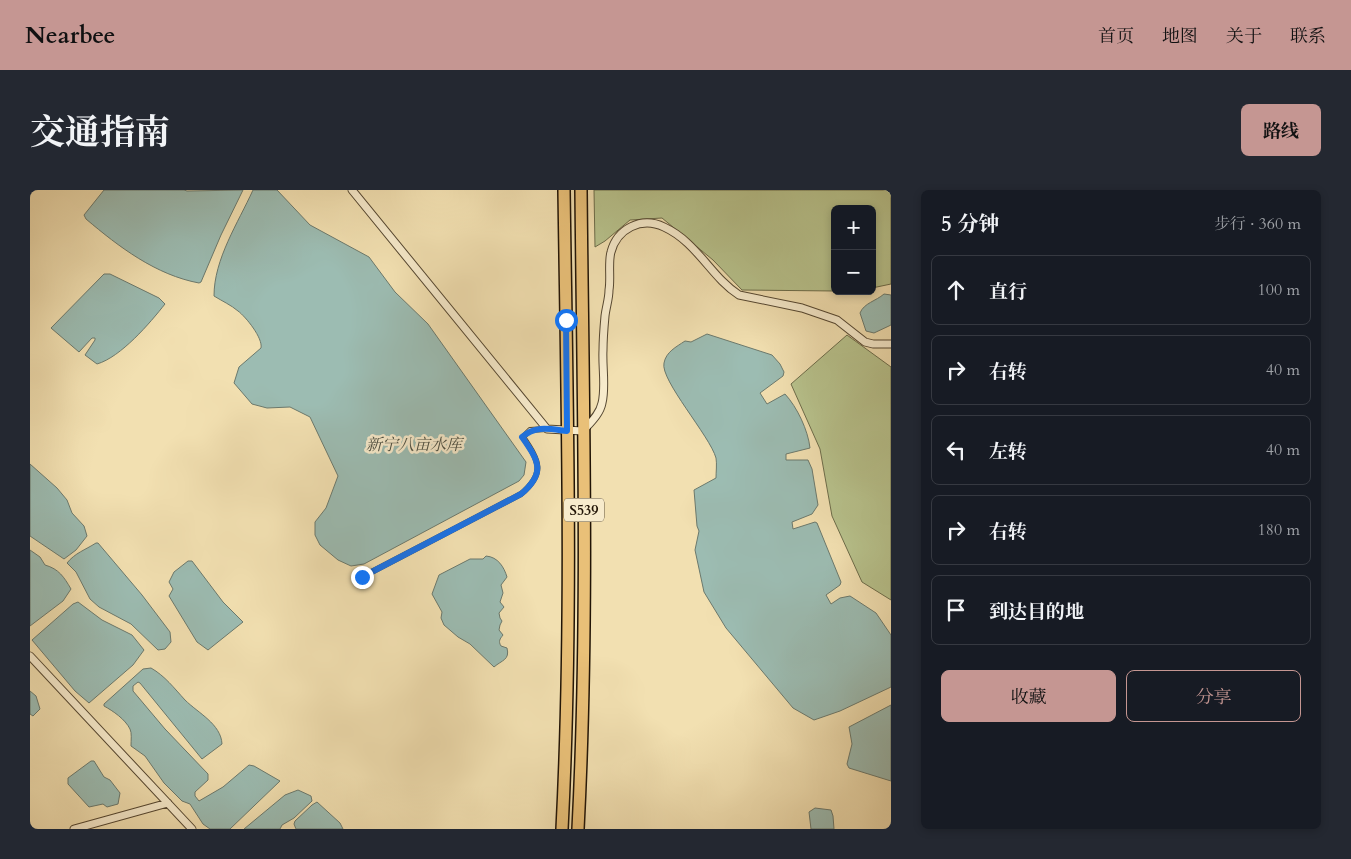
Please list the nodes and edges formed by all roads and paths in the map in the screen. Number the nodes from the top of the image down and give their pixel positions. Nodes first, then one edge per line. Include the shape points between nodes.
1 (352, 190) edge
2 (564, 190) edge
3 (581, 190) edge
4 (891, 344) edge
5 (547, 429) junction
6 (567, 431) junction
7 (583, 431) junction
8 (362, 577) dead end
9 (30, 656) edge
10 (168, 803) junction
11 (74, 829) edge
12 (192, 829) edge
13 (562, 829) edge
14 (578, 829) edge

1 - 5 street
2 - 6 main road, S539
3 - 7 main road, S539
4 - 7 street via 865,342 836,320 802,308 739,294 731,290 678,235 650,222 637,224 618,236 610,253 602,404
5 - 6 street
5 - 8 lane via 530,430 522,437 535,456 538,472 535,480 521,494
6 - 7 street
6 - 13 main road, S539 via 568,574
7 - 14 main road, S539 via 585,584
9 - 10 street
10 - 11 street
10 - 12 street

